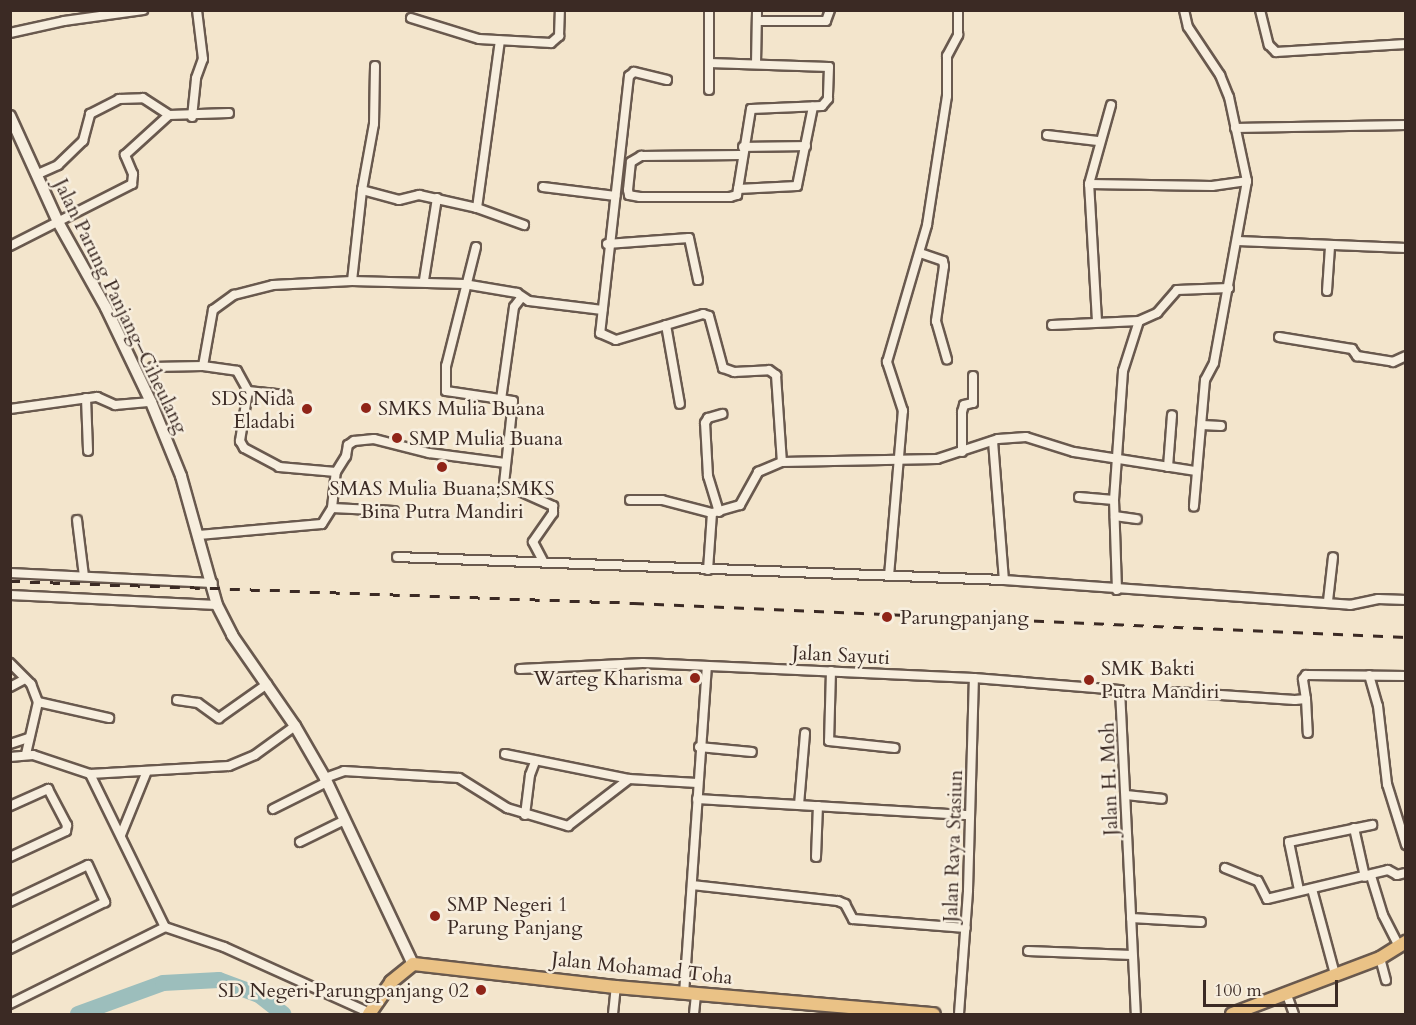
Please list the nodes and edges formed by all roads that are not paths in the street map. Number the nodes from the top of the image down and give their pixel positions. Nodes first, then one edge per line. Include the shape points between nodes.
1 (143, 10) edge
2 (197, 10) edge
3 (560, 10) edge
4 (709, 10) edge
5 (757, 10) edge
6 (830, 10) edge
7 (958, 10) edge
8 (1184, 10) edge
9 (1260, 10) edge
10 (86, 14) edge
11 (411, 18) dead end
12 (757, 21) junction
13 (10, 33) edge
14 (500, 41) junction
15 (1406, 44) edge
16 (709, 63) junction
17 (756, 64) junction
18 (375, 66) dead end
19 (667, 80) dead end
20 (709, 90) dead end
21 (1111, 105) dead end
22 (813, 107) junction
23 (229, 113) dead end
24 (169, 115) junction
25 (10, 116) edge
26 (192, 117) junction
27 (1406, 125) edge
28 (1235, 128) junction
29 (1047, 135) dead end
30 (1098, 141) junction
31 (806, 146) junction
32 (742, 151) junction
33 (38, 174) junction
34 (1247, 181) junction
35 (1089, 184) junction
36 (543, 187) dead end
37 (738, 189) junction
38 (362, 190) junction
39 (615, 196) junction
40 (437, 198) junction
41 (477, 208) junction
42 (58, 222) junction
43 (524, 225) dead end
44 (1238, 241) junction
45 (607, 244) junction
46 (10, 246) edge
47 (476, 247) dead end
48 (1330, 247) junction
49 (1406, 248) edge
50 (920, 253) junction
51 (424, 280) junction
52 (698, 280) dead end
53 (352, 281) junction
54 (464, 284) junction
55 (1229, 288) junction
56 (1327, 291) dead end
57 (521, 298) junction
58 (602, 310) junction
59 (1097, 321) junction
60 (1139, 321) junction
61 (666, 325) junction
62 (1052, 326) dead end
63 (1279, 337) dead end
64 (1406, 356) edge
65 (947, 359) dead end
66 (203, 366) junction
67 (153, 367) dead end
68 (973, 376) dead end
69 (248, 391) junction
70 (286, 395) dead end
71 (86, 398) junction
72 (501, 399) junction
73 (151, 402) junction
74 (680, 404) dead end
75 (10, 409) edge
76 (722, 414) dead end
77 (1172, 415) dead end
78 (1202, 425) junction
79 (1221, 426) dead end
80 (993, 441) junction
81 (88, 451) dead end
82 (962, 452) junction
83 (897, 458) junction
84 (1118, 458) junction
85 (782, 462) junction
86 (505, 463) junction
87 (1168, 467) junction
88 (1195, 471) junction
89 (336, 472) junction
90 (1079, 497) dead end
91 (630, 500) dead end
92 (1114, 500) junction
93 (1194, 507) dead end
94 (332, 508) junction
95 (394, 511) dead end
96 (715, 512) junction
97 (1115, 516) junction
98 (1137, 519) dead end
99 (77, 520) dead end
100 (200, 535) junction
101 (397, 557) dead end
102 (1333, 558) dead end
103 (543, 561) junction
104 (708, 570) junction
105 (10, 573) edge
106 (84, 576) junction
107 (889, 576) junction
108 (1004, 580) junction
109 (213, 584) junction
110 (1117, 590) junction
111 (10, 595) edge
112 (1406, 600) edge
113 (1328, 601) junction
114 (217, 605) junction
115 (10, 663) edge
116 (707, 667) junction
117 (520, 669) dead end
118 (831, 671) junction
119 (1369, 675) junction
120 (1406, 676) edge
121 (974, 678) junction
122 (25, 679) junction
123 (267, 684) junction
124 (10, 687) edge
125 (1176, 692) dead end
126 (1306, 699) junction
127 (177, 700) dead end
128 (38, 702) junction
129 (108, 717) dead end
130 (295, 726) junction
131 (805, 733) dead end
132 (1308, 733) dead end
133 (29, 738) junction
134 (10, 744) edge
135 (699, 747) junction
136 (895, 748) dead end
137 (752, 752) dead end
138 (26, 754) junction
139 (505, 754) dead end
140 (10, 757) edge
141 (535, 762) junction
142 (147, 771) junction
143 (90, 774) junction
144 (326, 780) junction
145 (629, 780) junction
146 (697, 783) junction
147 (1126, 795) junction
148 (697, 799) junction
149 (1162, 799) dead end
150 (799, 805) junction
151 (10, 806) edge
152 (818, 806) junction
153 (273, 809) dead end
154 (525, 815) junction
155 (970, 815) junction
156 (345, 820) junction
157 (1372, 825) dead end
158 (1354, 828) junction
159 (122, 835) junction
160 (300, 842) dead end
161 (1406, 845) edge
162 (10, 857) edge
163 (816, 857) dead end
164 (1225, 868) dead end
165 (1406, 873) edge
166 (1368, 877) junction
167 (692, 885) junction
168 (1312, 889) junction
169 (1299, 890) junction
170 (10, 902) edge
171 (1131, 918) junction
172 (1201, 922) dead end
173 (165, 927) junction
174 (966, 927) junction
175 (1402, 944) edge
176 (10, 949) edge
177 (1028, 951) dead end
178 (1132, 955) junction
179 (1380, 958) junction
180 (413, 964) junction
181 (1335, 974) junction
182 (1386, 980) dead end
183 (616, 987) junction
184 (690, 994) junction
185 (1287, 995) junction
186 (10, 1004) edge
187 (884, 1012) edge
188 (370, 1014) edge
189 (613, 1014) edge
190 (694, 1014) edge
191 (934, 1014) edge
192 (959, 1014) edge
193 (1136, 1014) edge
194 (1232, 1014) edge
195 (1294, 1014) edge

1 - 10 street
2 - 26 street via 203,59 196,78
3 - 14 street via 556,41
4 - 16 street
5 - 12 street
6 - 12 street via 826,21
7 - 50 street via 958,35 947,56 947,96
8 - 28 street via 1188,27 1220,75
9 - 15 street via 1269,45 1276,52
10 - 13 street
11 - 14 street via 458,34
12 - 17 street
14 - 41 street
16 - 17 street
16 - 20 street
17 - 22 street via 827,65 828,99 822,106
18 - 38 street via 374,124
19 - 39 street via 630,72
21 - 30 street
22 - 31 street
22 - 32 street via 754,107 749,113
23 - 26 street
24 - 26 street
24 - 33 street via 143,98 105,104 90,114 83,141 58,165
24 - 42 street via 125,155 133,174 132,184
25 - 33 street, Jalan Parung Panjang–Ciheulang
27 - 28 street
28 - 34 street
29 - 30 street
30 - 35 street
31 - 32 street
31 - 37 street via 795,188
32 - 37 street
32 - 37 street via 641,156 631,162 628,190 629,195 640,197 730,197 737,195
33 - 42 street, Jalan Parung Panjang–Ciheulang
34 - 35 street via 1212,186
34 - 44 street
35 - 59 street
36 - 39 street
38 - 40 street via 399,200 415,195
38 - 53 street
39 - 45 street
40 - 41 street
40 - 51 street
41 - 43 street
42 - 46 street
42 - 73 street, Jalan Parung Panjang–Ciheulang via 106,308
44 - 48 street
44 - 55 street
45 - 52 street via 690,238
45 - 58 street
47 - 54 street
48 - 49 street
48 - 56 street
50 - 65 street via 943,261 936,321
50 - 83 street via 887,362 901,396
51 - 53 street
51 - 54 street
53 - 66 street via 273,285 222,301 209,317
54 - 57 street via 517,293
54 - 72 street via 446,366 446,391
55 - 60 street via 1177,290 1157,314
55 - 78 street via 1214,363 1206,375
57 - 58 street
57 - 72 street via 514,307
58 - 61 street via 600,333 610,340
59 - 60 street
59 - 62 street
60 - 84 street via 1123,371
61 - 74 street
61 - 85 street via 706,314 723,368 734,372 769,370 776,375
63 - 64 street via 1352,349 1357,356 1372,359 1399,362
66 - 67 street
66 - 69 street via 237,371
68 - 82 street via 973,403 964,405 962,412
69 - 70 street
69 - 89 street via 240,441 244,448 279,467
71 - 73 street via 101,397 115,405
71 - 75 street
71 - 81 street
72 - 86 street via 513,401 513,427
73 - 100 street, Jalan Parung Panjang–Ciheulang
76 - 96 street via 708,418 705,423
77 - 87 street
78 - 79 street
78 - 88 street
80 - 82 street
80 - 84 street via 1026,437 1074,452
80 - 108 street
82 - 83 street via 937,459
83 - 85 street
83 - 107 street
84 - 87 street
84 - 92 street
85 - 96 street via 758,472 740,506
86 - 89 street via 429,453 374,439 348,445
86 - 103 street via 504,484 553,506 554,513 533,542
87 - 88 street
88 - 93 street
89 - 94 street
90 - 92 street
91 - 96 street via 662,500
92 - 97 street
94 - 95 street
94 - 100 street via 322,524
96 - 104 street
97 - 98 street
97 - 110 street
99 - 106 street
100 - 109 street, Jalan Parung Panjang–Ciheulang
101 - 103 street
102 - 113 street
103 - 104 street
104 - 107 street
105 - 106 street
106 - 109 street
107 - 108 street
108 - 110 street
109 - 114 street, Jalan Parung Panjang–Ciheulang
110 - 113 street
111 - 114 street
112 - 113 street via 1373,599 1356,605
114 - 123 street, Jalan Parung Panjang–Ciheulang via 232,635
115 - 122 street
116 - 117 street, Jalan Sayuti via 633,663
116 - 118 street, Jalan Sayuti
116 - 135 street
118 - 121 street, Jalan Sayuti
118 - 136 street via 829,741
119 - 120 street
119 - 126 street via 1306,675
119 - 161 street via 1378,706 1387,784
121 - 147 street, Jalan H. Moh via 1120,690
121 - 155 street, Jalan Raya Stasiun
122 - 124 street
122 - 128 street
123 - 127 street via 219,718 198,703
123 - 130 street, Jalan Parung Panjang–Ciheulang
125 - 126 street via 1276,701
126 - 132 street
128 - 129 street
128 - 133 street
130 - 142 street via 241,763
130 - 144 street, Jalan Parung Panjang–Ciheulang
131 - 150 street
133 - 134 street
133 - 138 street
135 - 137 street
135 - 146 street
138 - 140 street
138 - 143 street
139 - 141 street
141 - 145 street
141 - 154 street
142 - 143 street
142 - 159 street
143 - 159 street
144 - 153 street
144 - 154 street via 344,771 459,778
144 - 156 street, Jalan Parung Panjang–Ciheulang
145 - 146 street
145 - 154 street via 572,825
146 - 148 street
147 - 149 street
147 - 171 street, Jalan H. Moh
148 - 150 street
148 - 167 street
150 - 152 street
151 - 162 street via 48,789 67,825 66,831
152 - 155 street
152 - 163 street
155 - 174 street, Jalan Raya Stasiun
156 - 160 street
156 - 180 street, Jalan Parung Panjang–Ciheulang
157 - 158 street
158 - 166 street
158 - 169 street via 1289,842
159 - 173 street
164 - 169 street via 1258,881 1267,899
165 - 166 street via 1397,875 1388,870
166 - 168 street
166 - 175 street via 1383,915
167 - 174 street via 838,901 845,904 853,919
167 - 184 street
168 - 169 street
168 - 181 street
170 - 176 street via 84,865 89,866 105,902
171 - 172 street
171 - 178 street, Jalan H. Moh
173 - 186 street
173 - 188 street via 224,947
174 - 192 street, Jalan Raya Stasiun
175 - 179 main road
177 - 178 street
178 - 193 street, Jalan H. Moh
179 - 181 main road
179 - 182 street
180 - 183 main road, Jalan Mohamad Toha
180 - 188 main road via 391,982
181 - 185 main road
183 - 184 main road, Jalan Mohamad Toha
183 - 189 street
184 - 187 main road, Jalan Mohamad Toha
184 - 190 street
185 - 194 main road
185 - 195 street
187 - 191 main road, Jalan Mohamad Toha

